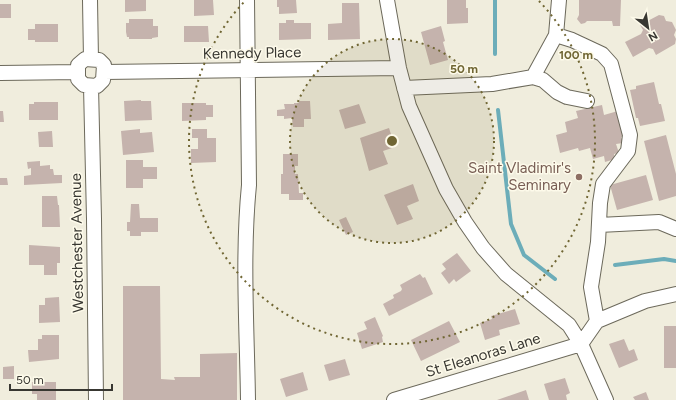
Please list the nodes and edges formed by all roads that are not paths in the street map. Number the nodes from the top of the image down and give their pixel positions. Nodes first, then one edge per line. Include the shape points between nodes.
1 (90, 0) edge
2 (247, 0) edge
3 (387, 0) edge
4 (559, 0) edge
5 (556, 35) junction
6 (91, 59) junction
7 (399, 68) junction
8 (247, 70) junction
9 (78, 72) junction
10 (104, 72) junction
11 (0, 73) edge
12 (532, 77) junction
13 (90, 86) junction
14 (404, 88) junction
15 (587, 100) dead end
16 (599, 225) junction
17 (676, 229) edge
18 (676, 294) edge
19 (597, 321) junction
20 (581, 344) junction
21 (96, 400) edge
22 (248, 400) edge
23 (394, 400) edge
24 (606, 400) edge

1 - 6 street
2 - 8 street
3 - 7 street
4 - 5 street
5 - 12 street
5 - 16 street via 602,54 611,64 630,135 628,151 603,184
6 - 9 street via 85,59 78,64
6 - 10 street via 99,60 104,65
7 - 8 street, Kennedy Place
7 - 14 street
8 - 10 street, Kennedy Place
8 - 22 street
9 - 11 street
9 - 13 street via 78,79 84,85
10 - 13 street via 103,80 97,86
12 - 14 street via 492,84
12 - 15 street via 543,80 567,97
13 - 21 street, Westchester Avenue
14 - 20 street via 409,106 442,182 465,222 506,274 569,325
16 - 17 street via 659,222
16 - 19 street via 592,287
18 - 19 street via 645,301
19 - 20 street
20 - 23 street, St Eleanoras Lane
20 - 24 street

